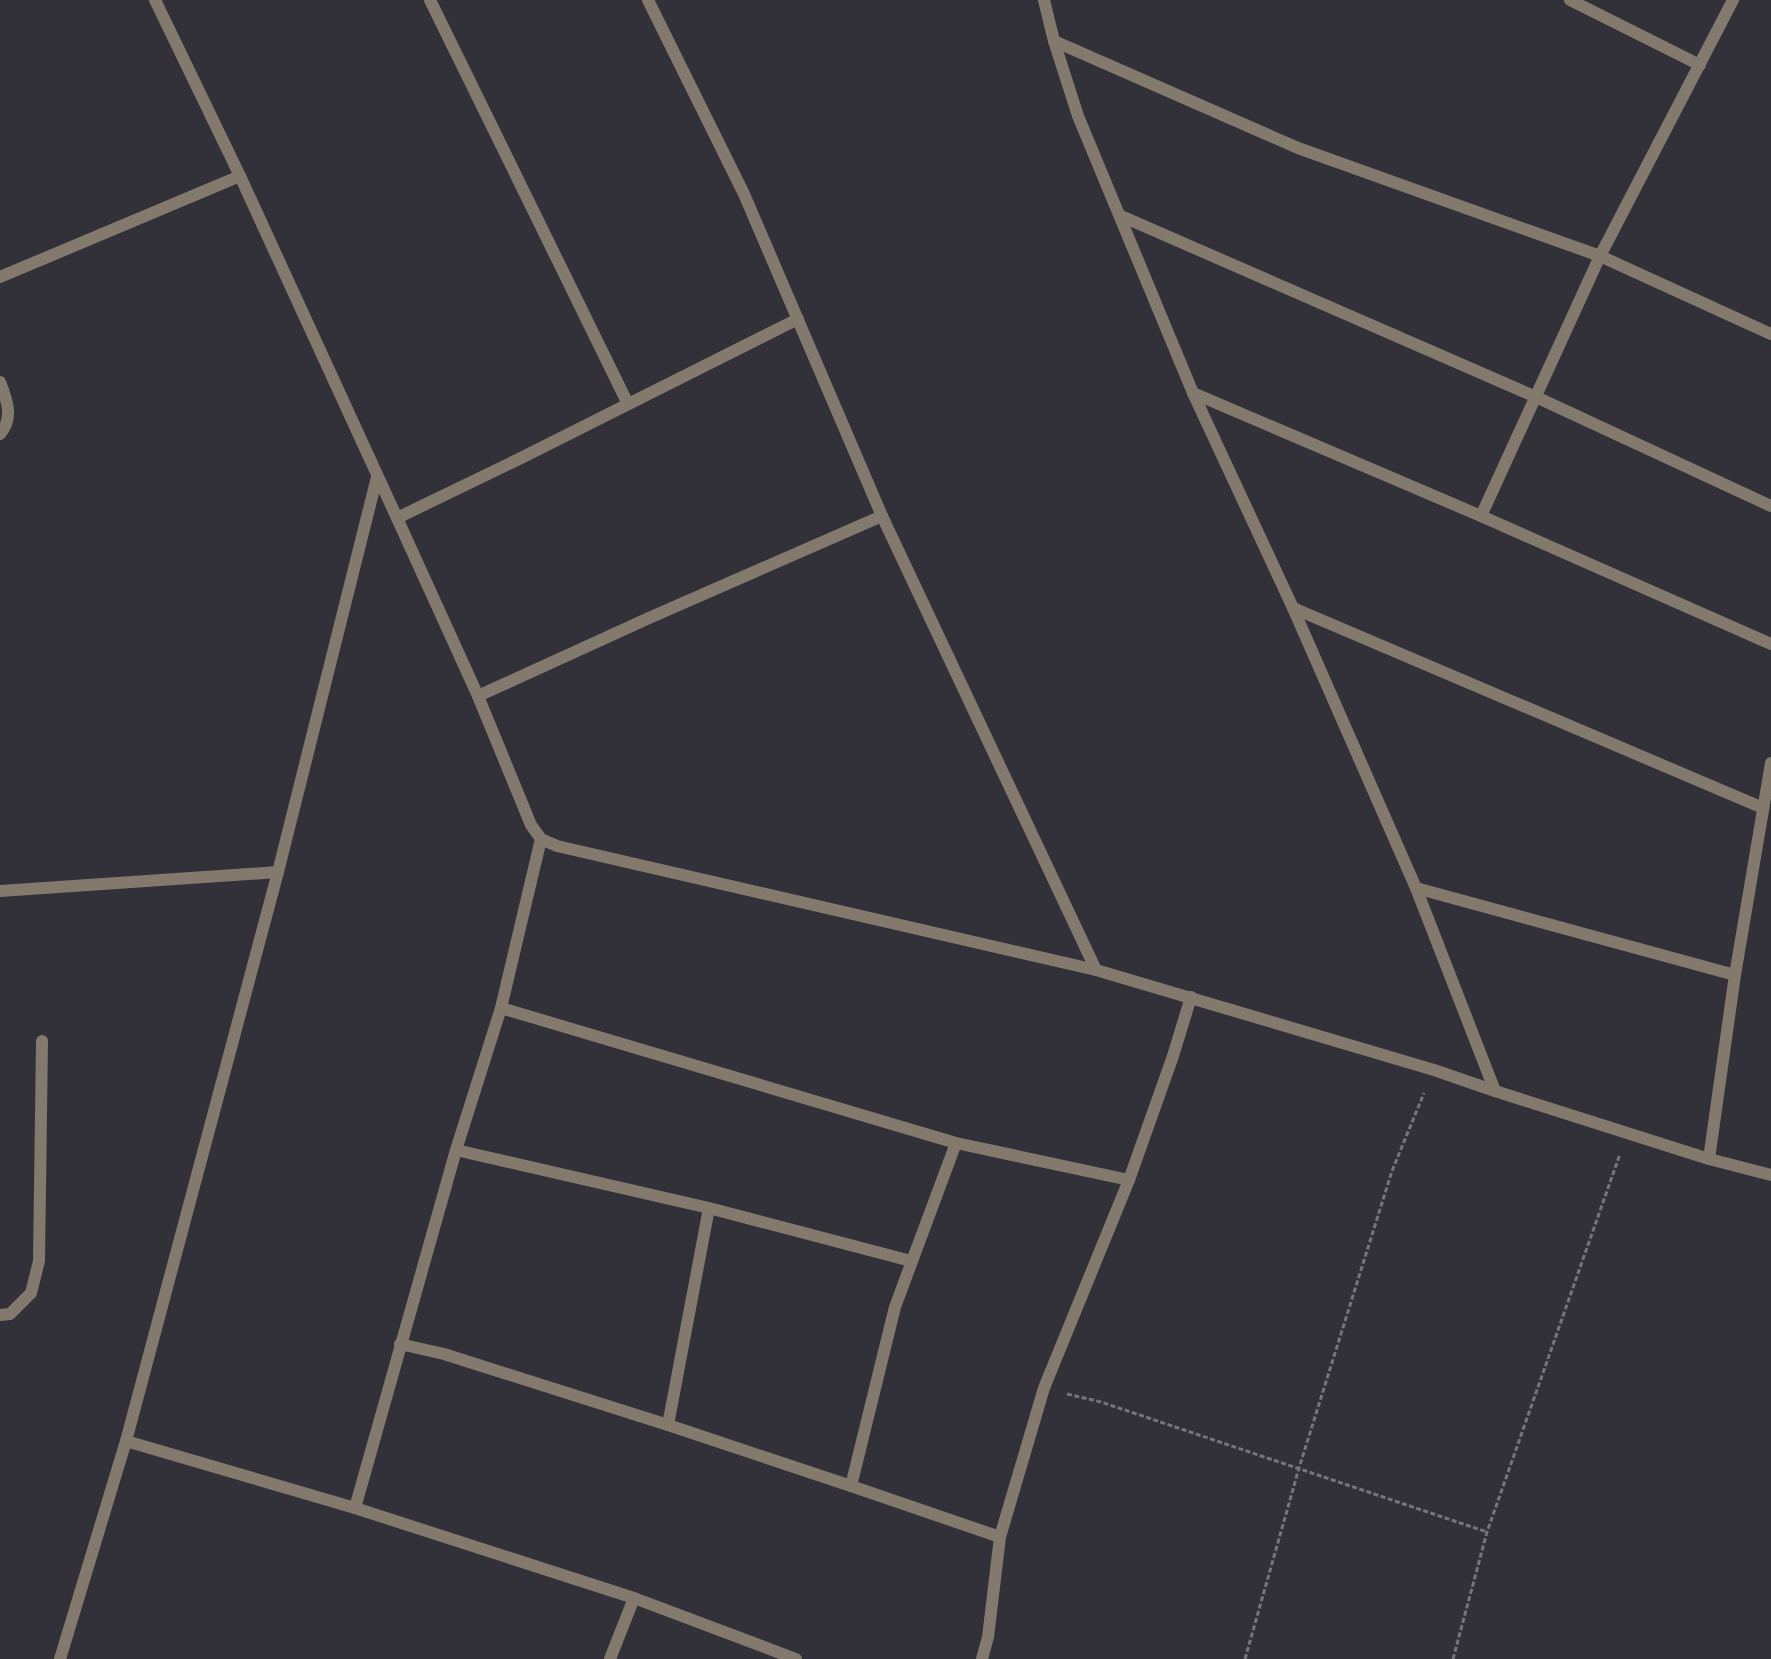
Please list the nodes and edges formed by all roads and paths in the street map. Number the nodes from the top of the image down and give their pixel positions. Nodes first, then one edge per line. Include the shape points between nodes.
1 (155, 0) edge
2 (430, 0) edge
3 (648, 0) edge
4 (1044, 0) edge
5 (1570, 0) edge
6 (1733, 0) edge
7 (1054, 41) junction
8 (1700, 65) junction
9 (240, 176) junction
10 (1121, 216) junction
11 (1600, 256) junction
12 (0, 276) edge
13 (798, 319) junction
14 (1771, 334) edge
15 (0, 382) edge
16 (1193, 393) junction
17 (1536, 397) junction
18 (628, 404) junction
19 (0, 434) edge
20 (377, 477) junction
21 (1771, 506) edge
22 (882, 516) junction
23 (1482, 516) junction
24 (397, 518) junction
25 (1293, 608) junction
26 (1771, 644) edge
27 (478, 696) junction
28 (1771, 763) edge
29 (1763, 808) junction
30 (541, 839) junction
31 (278, 872) junction
32 (1416, 888) junction
33 (0, 891) edge
34 (1096, 970) junction
35 (1735, 974) junction
36 (1191, 997) junction
37 (501, 1008) junction
38 (42, 1041) dead end
39 (1434, 1070) junction
40 (1495, 1091) junction
41 (1627, 1134) junction
42 (956, 1142) junction
43 (456, 1150) junction
44 (1709, 1159) junction
45 (1771, 1175) edge
46 (1129, 1180) junction
47 (709, 1208) junction
48 (911, 1261) junction
49 (0, 1315) edge
50 (400, 1344) junction
51 (1044, 1388) junction
52 (668, 1425) junction
53 (126, 1441) junction
54 (1299, 1468) junction
55 (851, 1486) junction
56 (355, 1508) junction
57 (1487, 1532) junction
58 (1000, 1538) junction
59 (634, 1598) junction
60 (60, 1659) edge
61 (610, 1659) edge
62 (796, 1659) edge
63 (982, 1659) edge
64 (1244, 1659) edge
65 (1453, 1659) edge

1 - 9 street
2 - 18 street
3 - 13 street via 744,194
4 - 7 street
5 - 8 street
6 - 8 street
7 - 10 street via 1078,116
7 - 11 street via 1298,148
8 - 11 street
9 - 12 street
9 - 20 street
10 - 16 street
10 - 17 street
11 - 14 street
11 - 17 street
13 - 18 street
13 - 22 street
15 - 19 street via 8,404 7,426
16 - 23 street
16 - 25 street
17 - 21 street
17 - 23 street
18 - 24 street
20 - 24 street
20 - 31 street
22 - 27 street
22 - 34 street
23 - 26 street
24 - 27 street
25 - 29 street
25 - 32 street
27 - 30 street via 531,825
28 - 29 street
29 - 35 street
30 - 34 street via 557,846
30 - 37 street
31 - 33 street
31 - 53 street
32 - 35 street
32 - 40 street
34 - 36 street
35 - 44 street
36 - 39 street
36 - 46 street via 1174,1056
37 - 42 street
37 - 43 street
38 - 49 street via 39,1261 31,1294 10,1314
39 - 40 street
39 - 54 path via 1392,1171
40 - 41 street
41 - 44 street
41 - 57 path
42 - 46 street
42 - 48 street
43 - 47 street
43 - 50 street
44 - 45 street
46 - 51 street
47 - 48 street
47 - 52 street
48 - 55 street via 895,1307
50 - 52 street via 444,1354
50 - 56 street
51 - 54 path via 1102,1402
51 - 58 street
52 - 55 street
53 - 56 street
53 - 60 street
54 - 57 path
54 - 64 path
55 - 58 street
56 - 59 street
57 - 65 path
58 - 63 street via 988,1636
59 - 61 street
59 - 62 street

